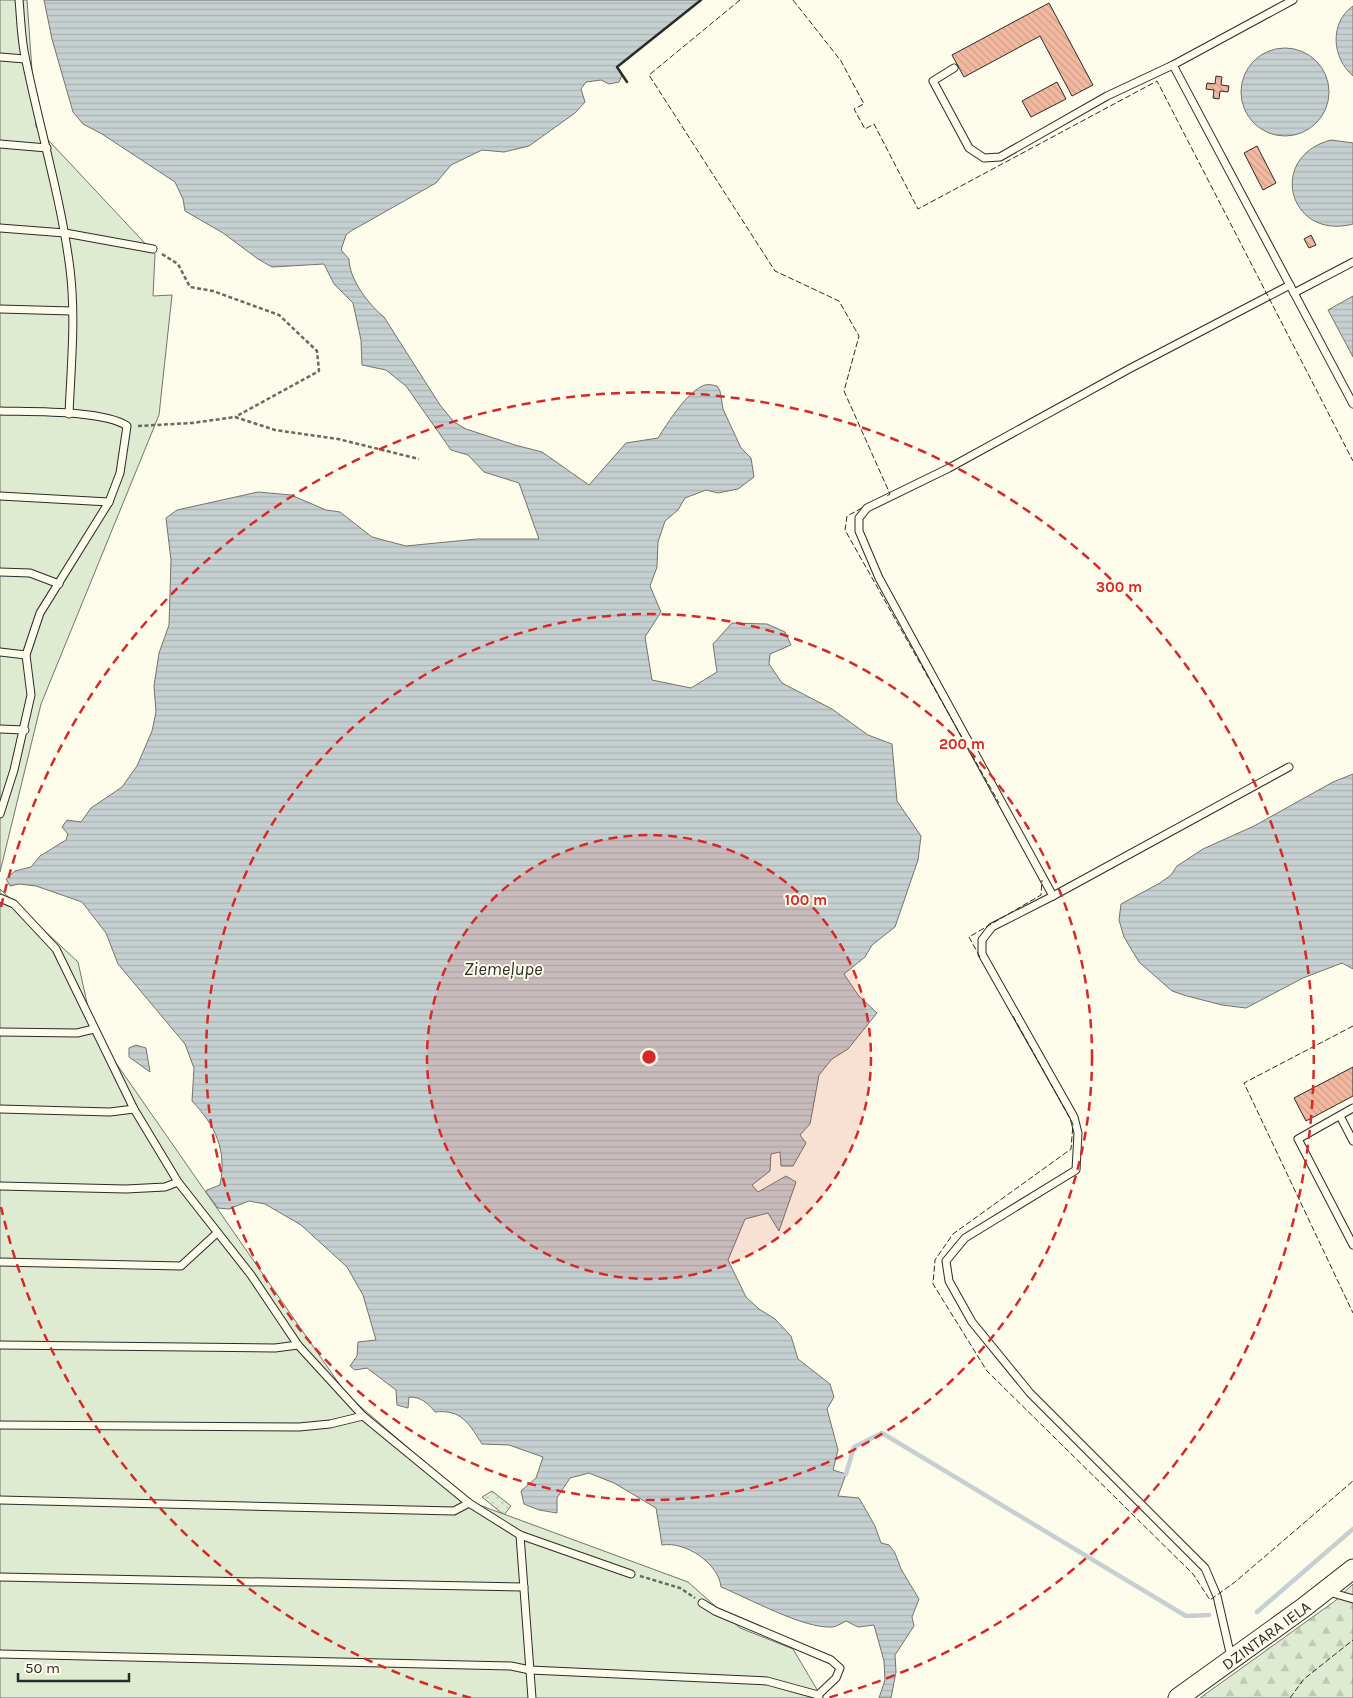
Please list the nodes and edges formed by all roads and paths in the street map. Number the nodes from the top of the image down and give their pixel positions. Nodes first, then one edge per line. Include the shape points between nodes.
1 (19, 0) edge
2 (1293, 0) edge
3 (0, 57) edge
4 (25, 59) junction
5 (1173, 65) junction
6 (954, 68) dead end
7 (0, 144) edge
8 (47, 148) junction
9 (0, 228) edge
10 (65, 233) junction
11 (153, 249) joint
12 (1353, 262) edge
13 (1290, 285) junction
14 (1294, 293) junction
15 (0, 309) edge
16 (72, 311) junction
17 (1353, 404) edge
18 (0, 411) edge
19 (69, 414) junction
20 (235, 417) junction
21 (126, 426) junction
22 (419, 458) dead end
23 (0, 496) edge
24 (109, 502) junction
25 (0, 572) edge
26 (59, 584) junction
27 (0, 652) edge
28 (26, 655) junction
29 (0, 729) edge
30 (25, 730) junction
31 (1289, 766) dead end
32 (0, 814) edge
33 (1053, 896) junction
34 (0, 898) edge
35 (94, 1029) junction
36 (0, 1032) edge
37 (1353, 1108) edge
38 (0, 1109) edge
39 (134, 1109) junction
40 (1340, 1116) junction
41 (1353, 1141) edge
42 (178, 1182) junction
43 (0, 1186) edge
44 (218, 1233) junction
45 (1353, 1245) edge
46 (0, 1262) edge
47 (0, 1345) edge
48 (298, 1345) junction
49 (363, 1416) junction
50 (0, 1425) edge
51 (0, 1500) edge
52 (469, 1504) junction
53 (520, 1535) junction
54 (1353, 1569) edge
55 (631, 1574) joint
56 (0, 1577) edge
57 (524, 1587) junction
58 (1326, 1591) junction
59 (1353, 1599) edge
60 (702, 1603) joint
61 (0, 1654) edge
62 (1231, 1660) junction
63 (530, 1670) junction
64 (819, 1697) edge
65 (532, 1698) edge
66 (1178, 1698) edge

1 - 4 lane
2 - 5 lane
3 - 4 lane
4 - 8 lane
5 - 6 lane via 1106,96 1000,157 984,158 969,148 933,81
5 - 13 lane
7 - 8 lane
8 - 10 lane
9 - 10 lane
10 - 11 lane
10 - 16 lane
11 - 20 path via 178,264 190,287 213,291 279,316 317,351 319,371
12 - 14 lane
13 - 14 lane
13 - 33 lane via 868,508 858,518 859,531 879,578
14 - 17 lane
15 - 16 lane
16 - 19 lane
18 - 19 lane
19 - 21 lane via 118,421
20 - 21 path
20 - 22 path via 275,430 338,439
21 - 24 lane via 120,473
23 - 24 lane
24 - 26 lane
25 - 26 lane via 30,573
26 - 28 lane via 40,613
27 - 28 lane
28 - 30 lane via 31,695
29 - 30 lane
30 - 32 lane
31 - 33 lane
33 - 62 lane via 992,927 982,940 982,954 1074,1117 1078,1132 1076,1170 965,1238 946,1262 949,1281 972,1322 1030,1393 1205,1568 1217,1596
34 - 35 lane via 14,904 56,949
35 - 36 lane via 77,1033
35 - 39 lane
37 - 40 lane
38 - 39 lane via 110,1112
39 - 42 lane
40 - 41 lane
40 - 45 lane via 1298,1139
42 - 43 lane via 165,1187 126,1189
42 - 44 lane
44 - 46 lane via 181,1266
44 - 48 lane
47 - 48 lane via 275,1348
48 - 49 lane
49 - 50 lane via 299,1427
49 - 52 lane
51 - 52 lane via 454,1511
52 - 53 lane
53 - 55 lane
53 - 57 lane
54 - 58 street, DZINTARA IELA
55 - 60 path via 680,1588
56 - 57 lane
57 - 63 lane
58 - 59 lane
58 - 62 street, DZINTARA IELA
60 - 64 lane via 831,1660 840,1668 836,1678
61 - 63 lane via 511,1666
62 - 66 street, DZINTARA IELA
63 - 64 lane via 766,1681
63 - 65 lane

